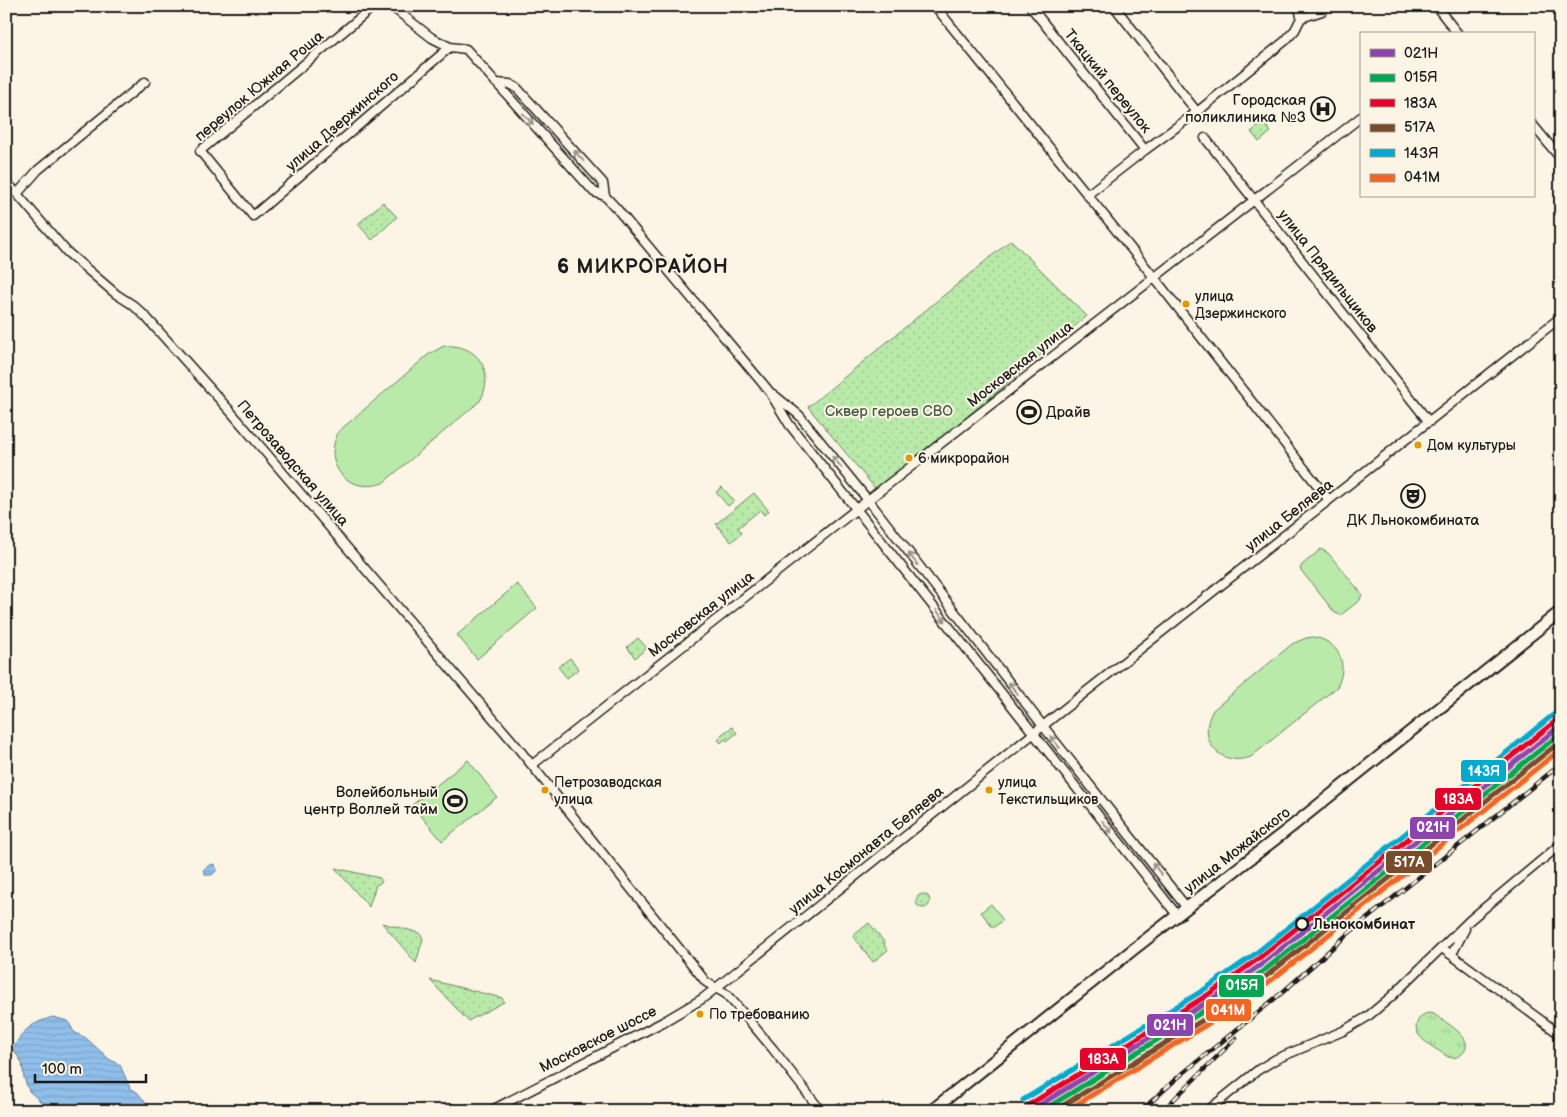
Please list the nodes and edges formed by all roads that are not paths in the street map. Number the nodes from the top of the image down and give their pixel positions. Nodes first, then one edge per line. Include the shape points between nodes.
1 (374, 6) edge
2 (391, 6) edge
3 (935, 6) edge
4 (1030, 6) edge
5 (1114, 6) edge
6 (1296, 6) edge
7 (1436, 6) edge
8 (1322, 11) dead end
9 (1302, 18) junction
10 (1456, 32) edge
11 (450, 47) junction
12 (145, 82) dead end
13 (496, 83) junction
14 (1197, 112) junction
15 (1360, 118) edge
16 (1534, 126) edge
17 (1204, 138) dead end
18 (1145, 150) junction
19 (1561, 158) edge
20 (6, 181) edge
21 (17, 194) junction
22 (1087, 195) junction
23 (605, 196) junction
24 (1255, 200) junction
25 (253, 216) joint
26 (1154, 278) junction
27 (1561, 317) edge
28 (769, 391) junction
29 (800, 415) junction
30 (1429, 422) junction
31 (789, 424) junction
32 (868, 500) junction
33 (1329, 500) junction
34 (856, 509) junction
35 (1561, 611) edge
36 (1042, 726) junction
37 (1033, 734) junction
38 (532, 765) junction
39 (1561, 844) edge
40 (1187, 908) junction
41 (1177, 915) junction
42 (1470, 920) junction
43 (1442, 948) junction
44 (1452, 954) junction
45 (716, 988) junction
46 (1561, 1035) edge
47 (490, 1111) edge
48 (821, 1111) edge
49 (931, 1111) edge
50 (1207, 1111) edge

1 - 25 street, переулок Южная Роща via 200,151
2 - 11 street via 432,38
3 - 22 street
4 - 18 street, Ткацкий переулок
5 - 14 street
6 - 9 street
7 - 10 street
8 - 9 street
9 - 14 street via 1285,41
11 - 13 street via 466,49
11 - 25 street, улица Дзержинского
12 - 21 street via 38,170
13 -> 23 street via 594,192
23 -> 13 street via 604,183 517,88
14 - 18 street
15 - 24 street, Московская улица
16 - 19 street
17 - 24 street, улица Прядильщиков
18 - 22 street
20 - 21 street, Петрозаводская улица
21 - 38 street, Петрозаводская улица via 67,252 146,317
22 - 26 street
23 - 28 street
24 - 26 street, Московская улица
24 - 30 street, улица Прядильщиков
26 - 32 street, Московская улица
26 - 33 street
27 - 30 street, улица Беляева
28 - 29 street
28 - 31 street
29 - 31 street
32 -> 29 street
30 - 33 street, улица Беляева
31 - 34 street
32 - 34 street, Московская улица
36 -> 32 street
33 - 36 street, улица Беляева
34 -> 37 street
34 - 38 street, Московская улица
35 - 40 main road, улица Можайского
36 - 37 street, улица Беляева
40 -> 36 street
37 -> 41 street
37 - 45 street, улица Космонавта Беляева
38 - 45 street, Петрозаводская улица via 706,982
39 - 42 street
40 - 41 main road, улица Можайского
41 - 49 main road, улица Можайского
42 - 43 street
42 - 44 street
43 - 44 street
43 - 50 street via 1367,1016 1343,1031 1276,1059
44 - 46 street
45 - 47 street, Московское шоссе via 663,1022
45 - 48 street, Петрозаводская улица via 736,1005

